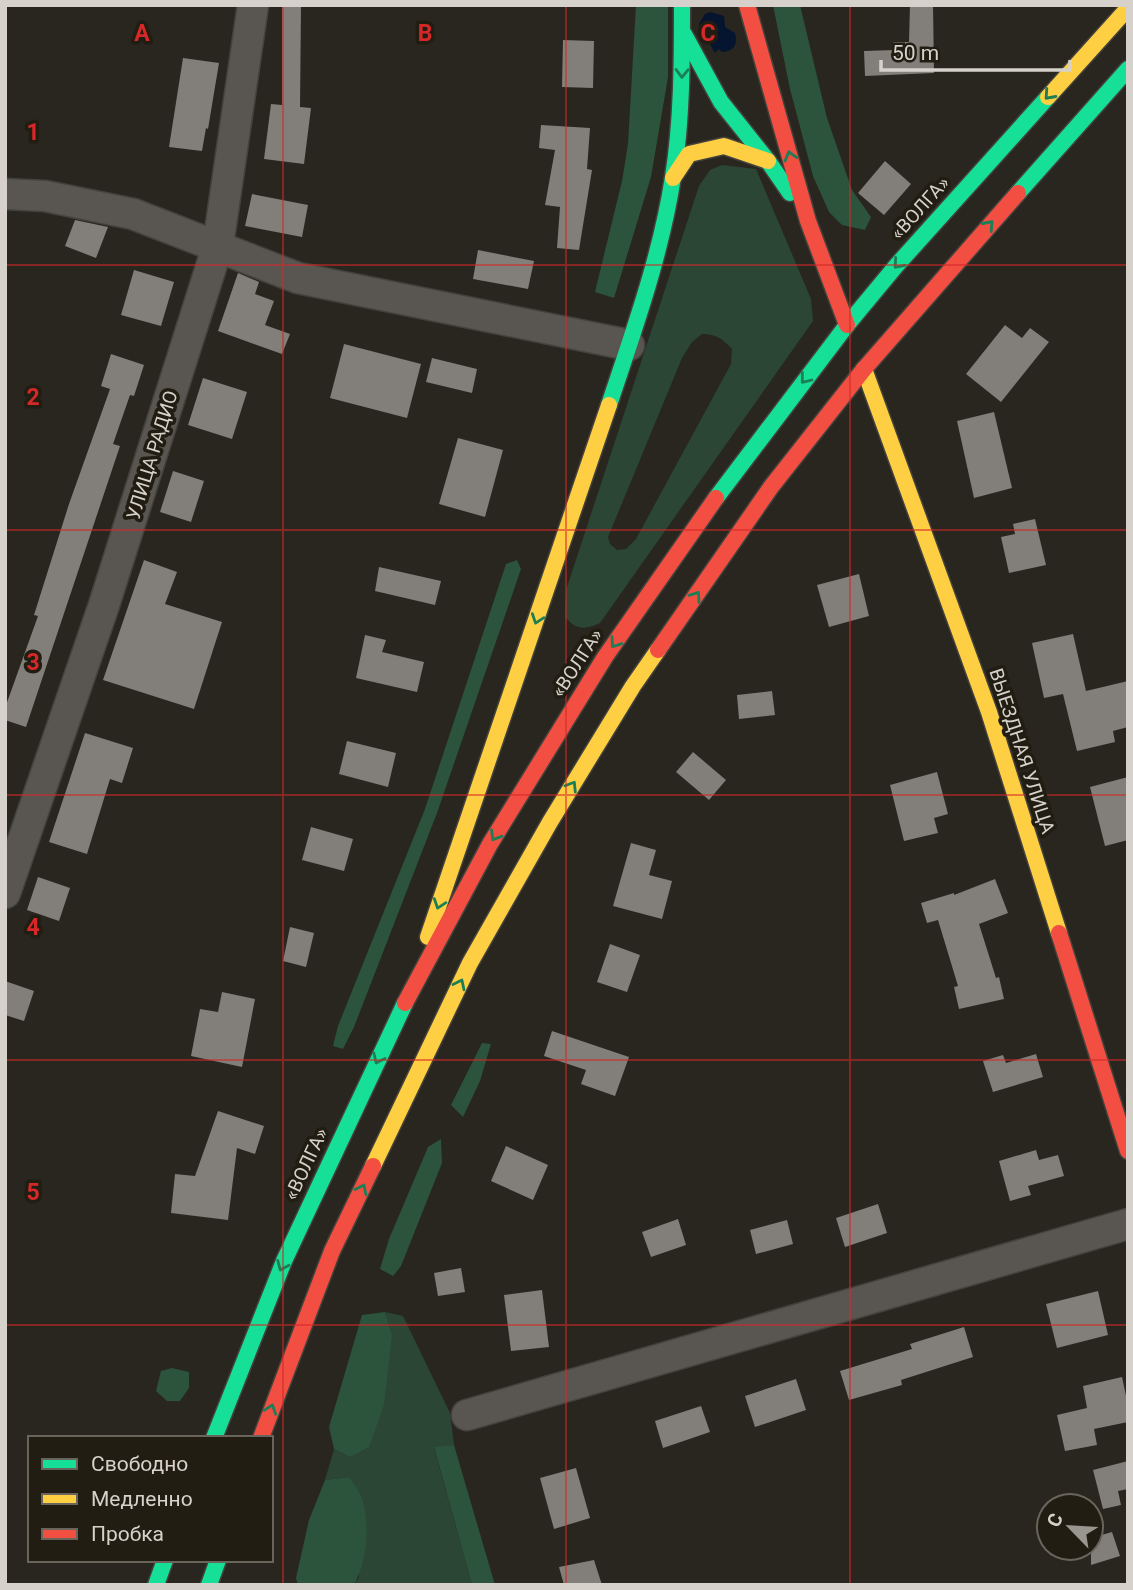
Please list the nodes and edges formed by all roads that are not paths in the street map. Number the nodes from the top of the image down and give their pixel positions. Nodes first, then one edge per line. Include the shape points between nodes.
1 (253, 5) edge
2 (682, 5) edge
3 (747, 5) edge
4 (1128, 8) edge
5 (754, 29) junction
6 (682, 31) junction
7 (697, 59) junction
8 (720, 60) dead end
9 (743, 61) dead end
10 (1128, 69) edge
11 (732, 82) dead end
12 (718, 107) junction
13 (702, 134) dead end
14 (689, 154) junction
15 (768, 161) junction
16 (673, 178) junction
17 (5, 194) edge
18 (808, 221) junction
19 (218, 245) junction
20 (847, 325) junction
21 (629, 345) junction
22 (864, 369) junction
23 (5, 893) edge
24 (407, 998) junction
25 (1128, 1151) edge
26 (1128, 1224) edge
27 (467, 1415) dead end
28 (215, 1436) edge
29 (262, 1436) edge
30 (164, 1562) edge
31 (217, 1562) edge
32 (156, 1585) edge
33 (209, 1585) edge

1 - 19 street, УЛИЦА РАДИО
2 - 6 main road
3 - 5 main road
4 -> 20 main road, «ВОЛГА»
5 - 9 main road
18 -> 5 main road
6 - 7 main road
6 -> 16 main road via 682,97
7 - 8 main road
7 - 12 main road
22 -> 10 main road
11 - 12 main road
12 - 15 main road
13 - 14 main road
14 - 15 main road via 724,146
14 - 16 main road
15 - 18 main road
16 - 21 main road via 652,275
17 - 19 street via 46,196 133,214
18 - 20 main road
19 - 21 street via 298,278
19 - 23 street, УЛИЦА РАДИО via 104,606
20 -> 24 main road, «ВОЛГА» via 703,515 605,657 490,844
21 -> 24 main road
22 - 25 main road, ВЫЕЗДНАЯ УЛИЦА via 989,712
29 -> 22 main road via 332,1251 470,963 550,821 633,686 764,498
24 -> 28 main road, «ВОЛГА» via 284,1261
26 - 27 street
30 - 32 main road
31 - 33 main road

